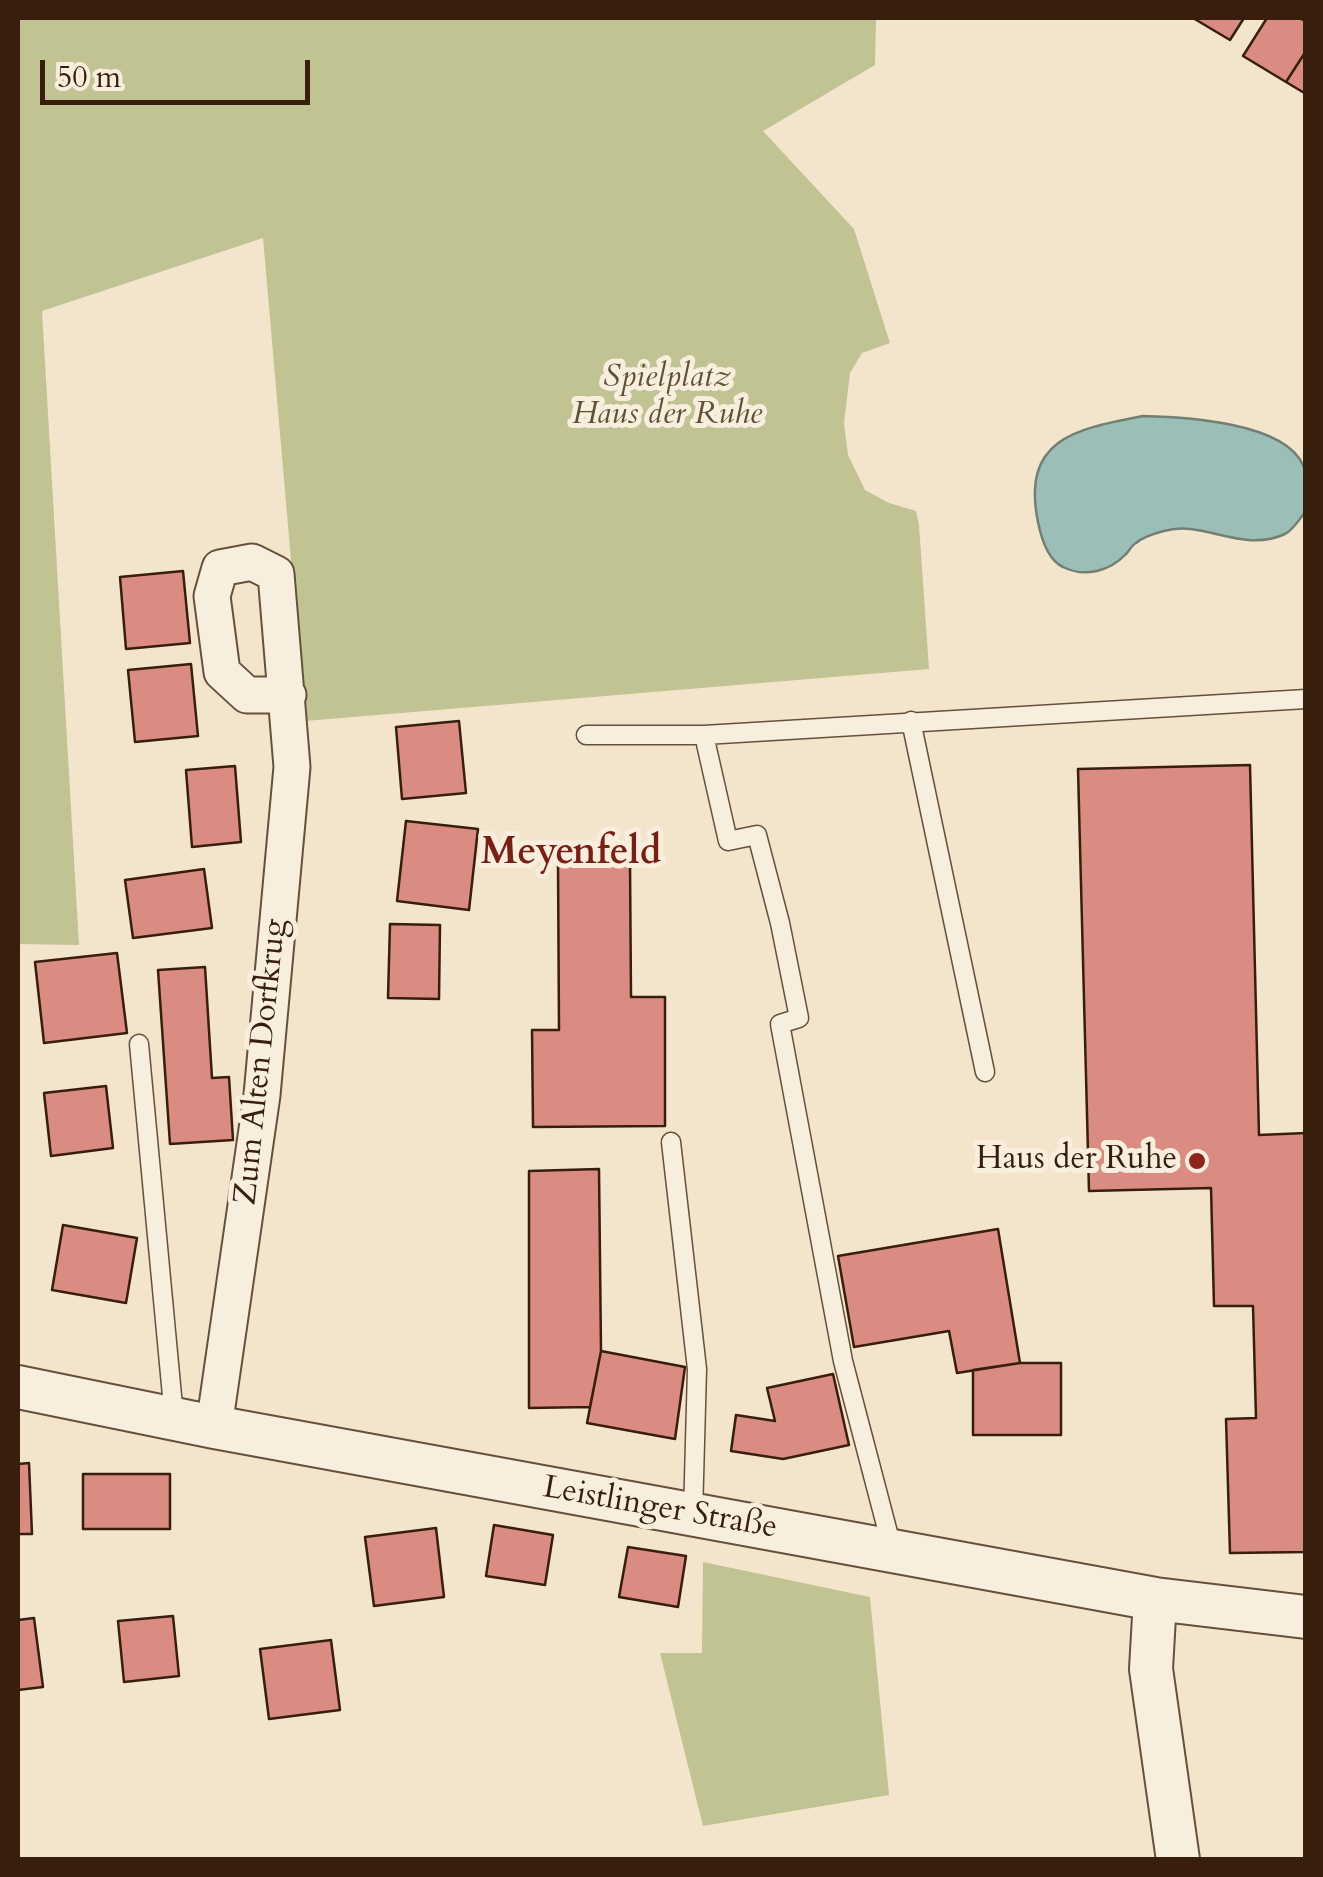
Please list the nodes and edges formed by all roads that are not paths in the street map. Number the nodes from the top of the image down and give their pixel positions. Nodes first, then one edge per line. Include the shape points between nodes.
1 (288, 696) dead end
2 (1306, 699) edge
3 (911, 721) junction
4 (586, 735) dead end
5 (704, 735) junction
6 (139, 1044) dead end
7 (985, 1072) dead end
8 (671, 1142) dead end
9 (18, 1386) edge
10 (194, 1423) junction
11 (693, 1515) junction
12 (892, 1551) junction
13 (1155, 1599) junction
14 (1306, 1617) edge
15 (1178, 1860) edge

1 - 10 street, Zum Alten Dorfkrug via 292,767 262,1095
2 - 3 lane
3 - 5 lane
3 - 7 lane
4 - 5 lane
5 - 12 lane via 728,841 757,835 780,924 799,1018 780,1024 843,1361
6 - 10 lane
8 - 11 lane via 697,1369
9 - 10 street, Leistlinger Straße
10 - 11 street, Leistlinger Straße
11 - 12 street, Leistlinger Straße
12 - 13 street, Leistlinger Straße
13 - 14 street, Leistlinger Straße
13 - 15 street via 1151,1669

